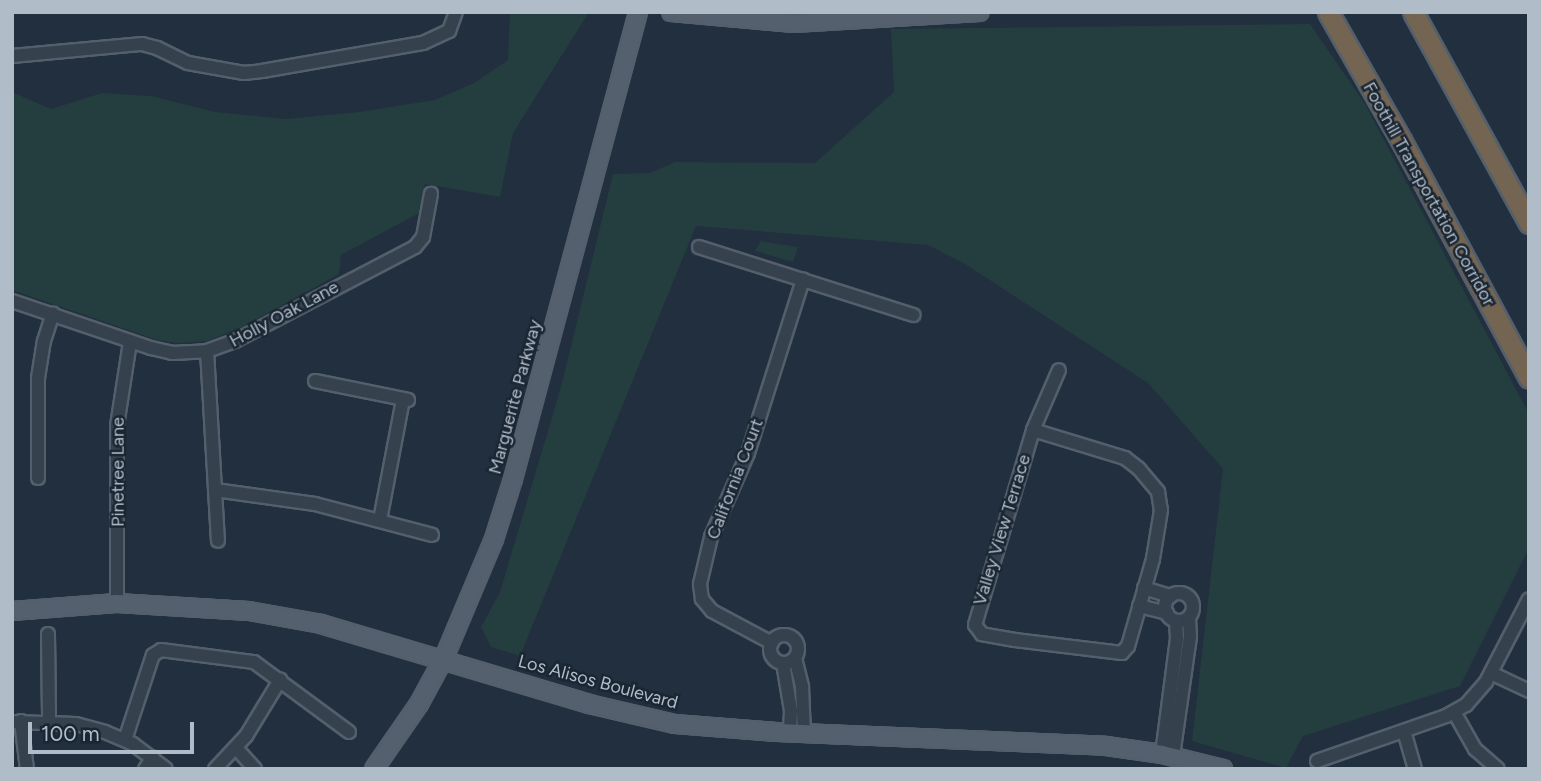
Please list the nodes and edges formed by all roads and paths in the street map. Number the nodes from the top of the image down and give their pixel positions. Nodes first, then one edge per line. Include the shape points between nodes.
1 (456, 12) edge
2 (638, 12) edge
3 (671, 12) edge
4 (980, 12) edge
5 (1328, 12) edge
6 (1413, 12) edge
7 (12, 56) edge
8 (431, 194) dead end
9 (1529, 223) edge
10 (699, 247) dead end
11 (803, 280) junction
12 (12, 301) edge
13 (53, 313) junction
14 (914, 315) dead end
15 (130, 342) junction
16 (206, 351) junction
17 (1059, 370) dead end
18 (1529, 378) edge
19 (315, 382) dead end
20 (1033, 430) junction
21 (38, 478) dead end
22 (215, 490) junction
23 (380, 520) junction
24 (432, 535) dead end
25 (218, 541) dead end
26 (1144, 588) junction
27 (1171, 596) junction
28 (1529, 599) edge
29 (117, 603) junction
30 (1139, 606) junction
31 (12, 611) edge
32 (1177, 617) junction
33 (48, 635) dead end
34 (772, 643) junction
35 (444, 658) junction
36 (795, 658) junction
37 (783, 663) junction
38 (1491, 673) junction
39 (280, 680) junction
40 (1529, 691) edge
41 (1454, 712) junction
42 (17, 722) edge
43 (49, 722) junction
44 (1404, 730) junction
45 (349, 732) dead end
46 (797, 733) junction
47 (125, 740) junction
48 (237, 749) junction
49 (1168, 755) junction
50 (153, 758) junction
51 (1317, 761) dead end
52 (27, 769) edge
53 (145, 769) edge
54 (166, 769) edge
55 (215, 769) edge
56 (255, 769) edge
57 (374, 769) edge
58 (1223, 769) edge
59 (1415, 769) edge
60 (1498, 769) edge

1 - 7 street via 449,31 423,43 244,73 188,63 142,44
2 - 35 main road, Marguerite Parkway via 513,480 494,539
3 - 4 main road via 794,23
5 - 18 highway, Foothill Transportation Corridor
6 - 9 highway
8 - 16 street, Holly Oak Lane via 423,237 415,247 235,341
10 - 11 street
11 - 14 street
11 - 34 street, California Court via 748,453 713,532 700,583 702,599 712,611
12 - 13 street, Holly Oak Lane
13 - 15 street, Holly Oak Lane
13 - 21 street via 38,378
15 - 16 street, Holly Oak Lane via 172,353
15 - 29 street, Pinetree Lane via 117,426
16 - 22 street
17 - 20 street, Valley View Terrace
19 - 23 street via 406,399
20 - 26 street, Valley View Terrace via 1115,453 1151,481 1161,510
20 - 30 street, Valley View Terrace via 975,617 976,628 982,634 1118,654 1127,649
22 - 23 street via 315,504
22 - 25 street
23 - 24 street
26 - 27 street
26 - 30 street, Valley View Terrace
27 - 32 street via 1166,604
27 - 32 street via 1184,594 1191,600 1193,609
28 - 38 street
29 - 31 main road, Los Alisos Boulevard
29 - 35 main road, Los Alisos Boulevard via 249,611 321,624
30 - 32 street
32 - 49 street
33 - 43 street
34 - 36 street, California Court via 779,636 792,639 797,647
34 - 37 street via 772,657
35 - 46 main road, Los Alisos Boulevard via 589,704 675,724
35 - 57 main road, Marguerite Parkway
36 - 37 street
36 - 46 street, California Court via 802,687
37 - 46 street
38 - 40 street
38 - 41 street via 1479,692
39 - 45 street
39 - 47 street via 243,660 161,650 156,652
39 - 48 street
41 - 44 street
41 - 60 street via 1475,749
42 - 43 street
42 - 52 street
43 - 47 street via 76,724
44 - 51 street
44 - 59 street
46 - 49 main road, Los Alisos Boulevard via 1064,743
47 - 50 street
48 - 55 street
48 - 56 street
49 - 58 main road, Los Alisos Boulevard
50 - 53 street
50 - 54 street

